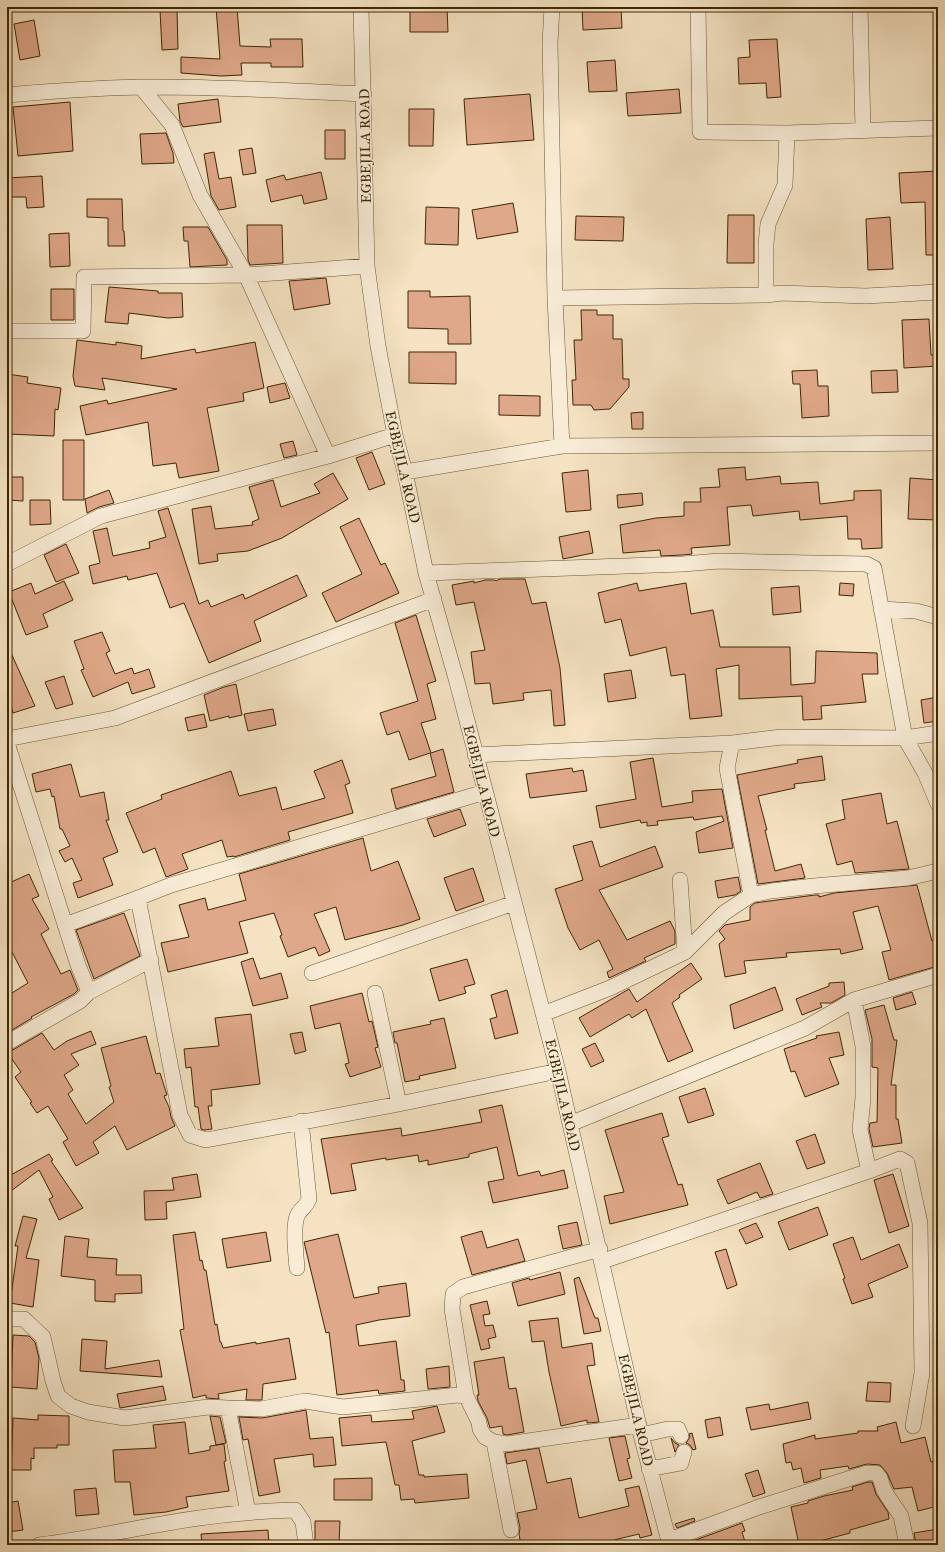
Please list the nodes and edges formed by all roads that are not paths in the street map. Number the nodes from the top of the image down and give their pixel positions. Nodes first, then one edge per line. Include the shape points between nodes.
1 (361, 7) edge
2 (552, 7) edge
3 (698, 7) edge
4 (860, 7) edge
5 (141, 87) junction
6 (364, 94) junction
7 (7, 95) edge
8 (938, 128) edge
9 (863, 130) junction
10 (786, 133) junction
11 (367, 266) junction
12 (246, 275) junction
13 (938, 292) edge
14 (766, 295) junction
15 (555, 298) junction
16 (7, 331) edge
17 (395, 435) junction
18 (938, 443) edge
19 (562, 446) junction
20 (328, 456) junction
21 (405, 472) junction
22 (7, 564) edge
23 (426, 573) junction
24 (434, 599) junction
25 (881, 609) junction
26 (938, 617) edge
27 (938, 733) edge
28 (905, 738) junction
29 (7, 739) edge
30 (7, 743) edge
31 (732, 743) junction
32 (475, 755) junction
33 (485, 792) junction
34 (938, 804) edge
35 (938, 871) edge
36 (680, 880) dead end
37 (751, 895) junction
38 (138, 898) junction
39 (514, 904) junction
40 (65, 925) junction
41 (684, 952) junction
42 (150, 960) junction
43 (312, 973) dead end
44 (938, 975) edge
45 (89, 992) junction
46 (375, 993) dead end
47 (854, 1000) junction
48 (543, 1014) junction
49 (7, 1043) edge
50 (558, 1071) junction
51 (399, 1104) junction
52 (301, 1121) junction
53 (570, 1124) junction
54 (869, 1171) junction
55 (601, 1255) junction
56 (297, 1268) dead end
57 (7, 1319) edge
58 (466, 1396) junction
59 (228, 1408) junction
60 (913, 1426) dead end
61 (640, 1430) junction
62 (681, 1436) dead end
63 (494, 1442) junction
64 (684, 1452) dead end
65 (649, 1469) junction
66 (248, 1512) junction
67 (511, 1530) dead end
68 (670, 1543) edge
69 (40, 1545) edge
70 (306, 1545) edge
71 (907, 1545) edge

1 - 6 street, EGBEJILA ROAD
2 - 15 street via 550,43
3 - 10 street via 700,132
4 - 9 street
5 - 6 street
5 - 7 street
5 - 12 street via 172,125 200,196
6 - 11 street, EGBEJILA ROAD
8 - 9 street
9 - 10 street
10 - 14 street via 785,185 768,224
11 - 12 street
11 - 17 street, EGBEJILA ROAD via 378,346
12 - 16 street via 84,277 83,331
12 - 20 street
13 - 14 street via 866,296 781,293
14 - 15 street
15 - 19 street
17 - 20 street
17 - 21 street, EGBEJILA ROAD
18 - 19 street
19 - 21 street
20 - 22 street via 101,516
21 - 23 street, EGBEJILA ROAD
23 - 24 street, EGBEJILA ROAD
23 - 25 street via 719,561 866,564 874,568
24 - 29 street via 115,718
24 - 32 street, EGBEJILA ROAD
25 - 26 street via 916,610
25 - 28 street
27 - 28 street
28 - 31 street via 782,737
28 - 34 street via 925,773
30 - 40 street
31 - 32 street
31 - 37 street via 727,768
32 - 33 street, EGBEJILA ROAD
33 - 38 street via 171,885
33 - 39 street, EGBEJILA ROAD
35 - 37 street via 908,878
36 - 41 street
37 - 41 street via 724,913
38 - 40 street
38 - 42 street
39 - 43 street
39 - 48 street, EGBEJILA ROAD
40 - 45 street
41 - 48 street via 610,988
42 - 45 street
42 - 52 street via 180,1114 190,1135 206,1140
44 - 47 street
45 - 49 street via 80,1001
46 - 51 street
47 - 53 street via 805,1028
47 - 54 street via 863,1046 860,1130
48 - 50 street, EGBEJILA ROAD
50 - 51 street
50 - 53 street, EGBEJILA ROAD
51 - 52 street
52 - 56 street via 309,1199 307,1206 298,1214 295,1235
53 - 55 street, EGBEJILA ROAD
54 - 55 street
54 - 60 street via 900,1159 907,1163 920,1223 922,1373
55 - 58 street via 463,1287 453,1294 452,1309
55 - 61 street, EGBEJILA ROAD
57 - 59 street via 24,1319 43,1337 58,1396 71,1406 88,1412 125,1418 208,1407
58 - 59 street via 343,1407 304,1401 261,1408
58 - 63 street via 480,1429 485,1437
59 - 66 street
61 - 62 street via 678,1429
61 - 63 street via 507,1444
61 - 65 street, EGBEJILA ROAD
63 - 67 street
64 - 65 street via 682,1463
65 - 68 street, EGBEJILA ROAD
66 - 69 street
66 - 70 street via 295,1510 303,1522
68 - 71 street via 766,1504 867,1473 876,1473 901,1516

